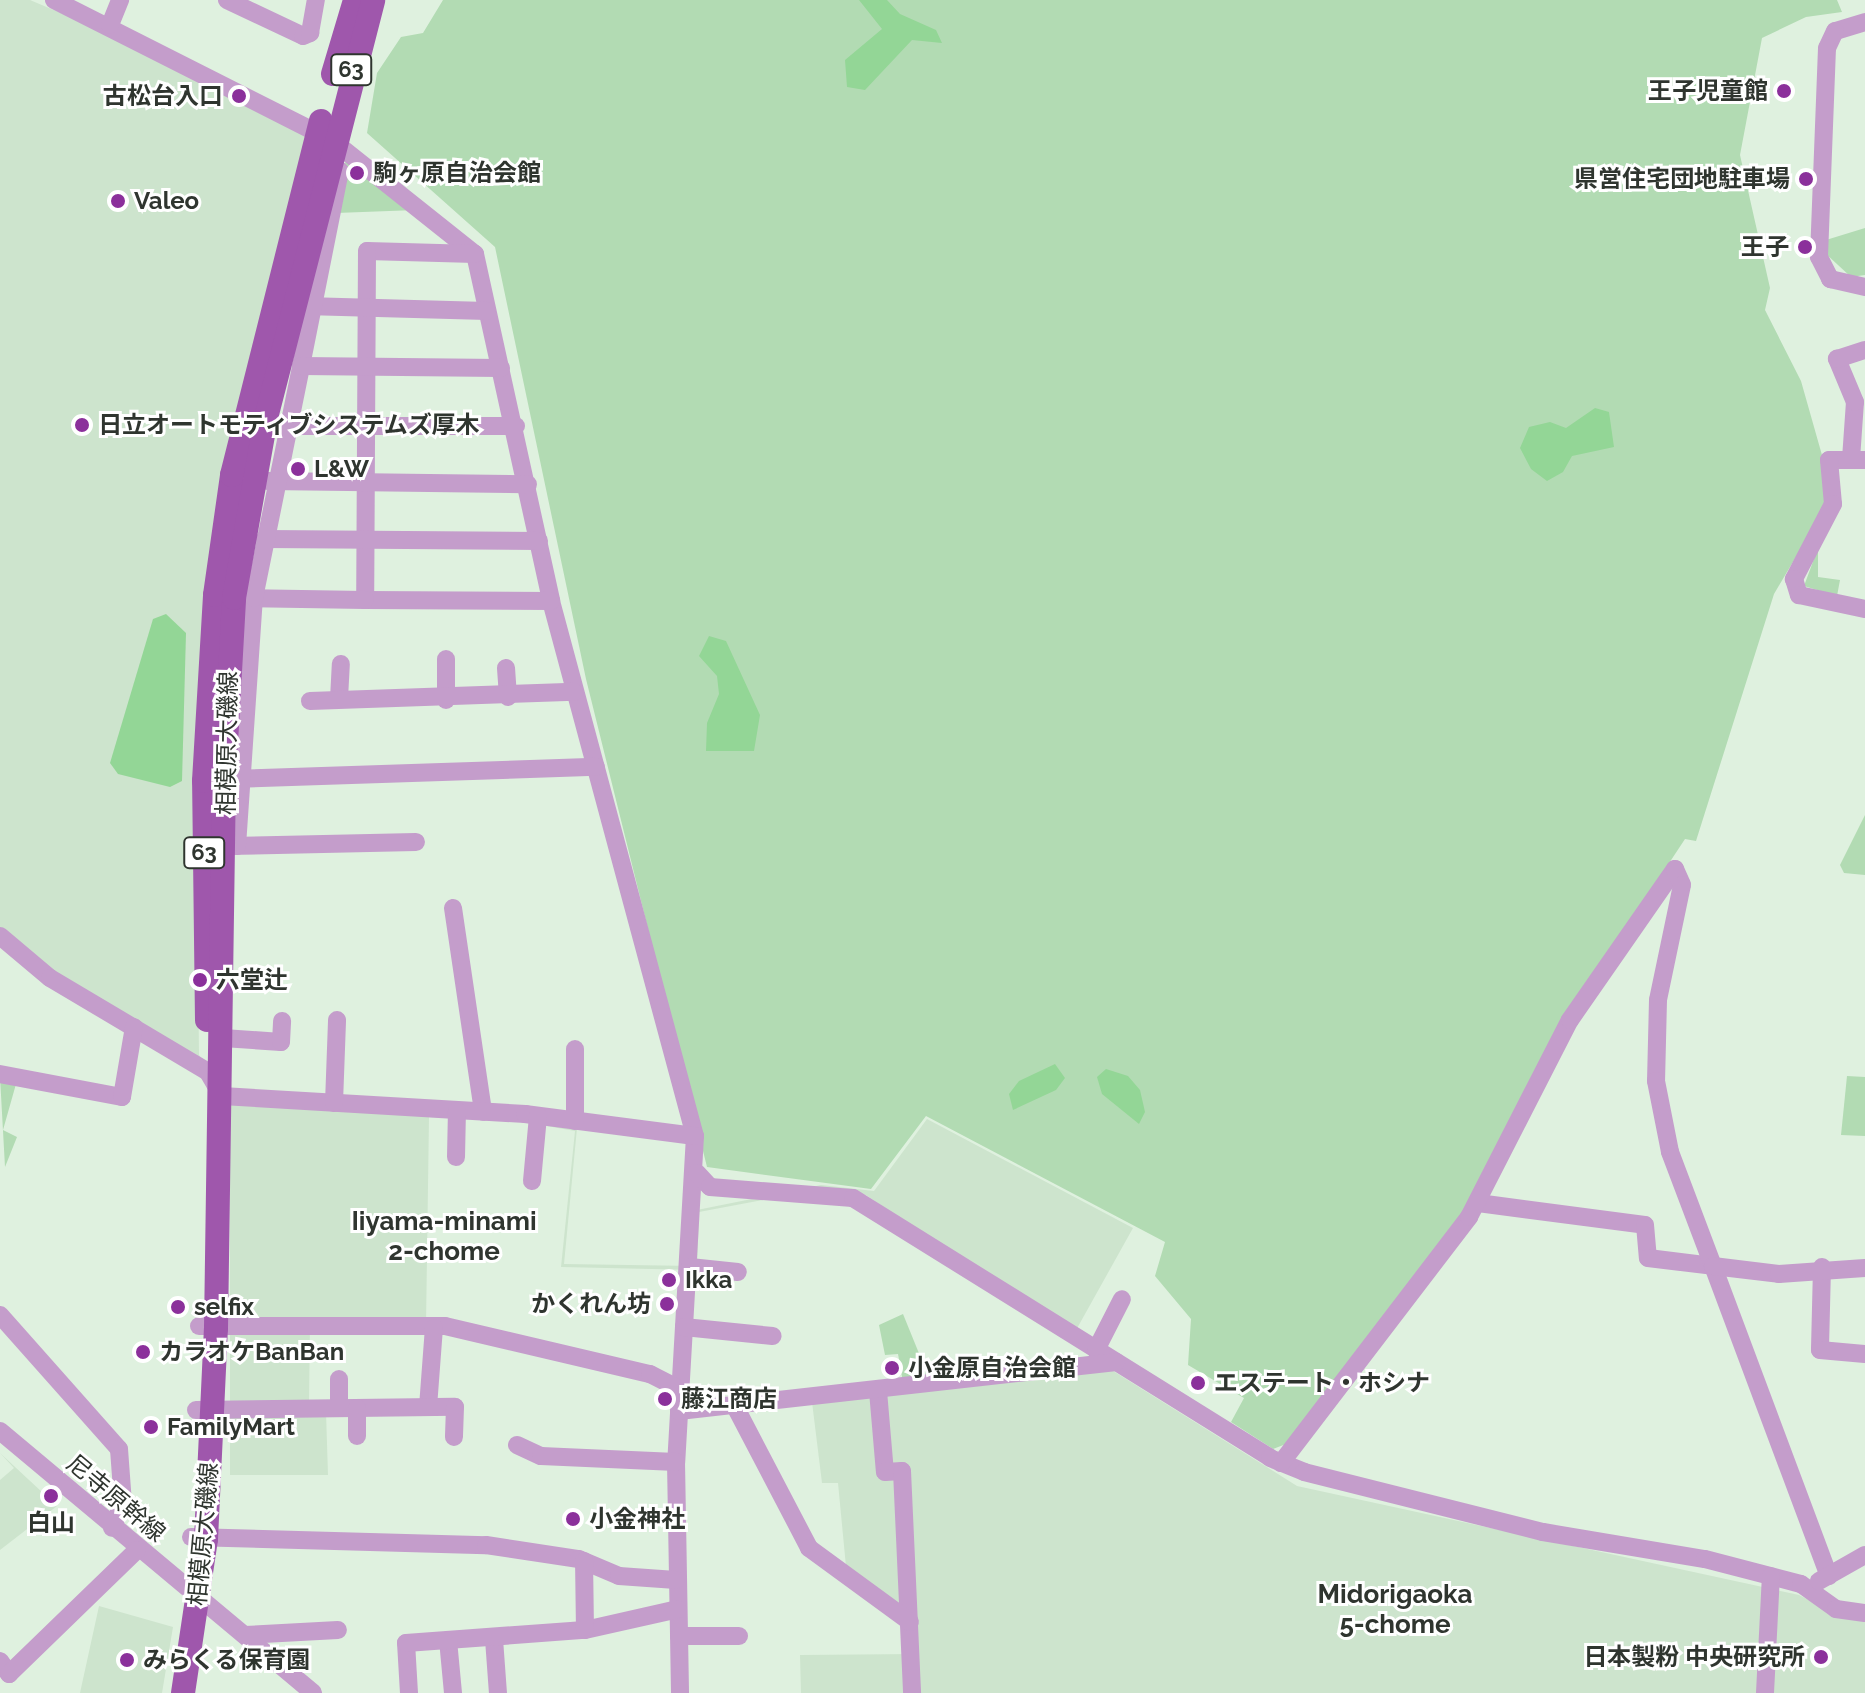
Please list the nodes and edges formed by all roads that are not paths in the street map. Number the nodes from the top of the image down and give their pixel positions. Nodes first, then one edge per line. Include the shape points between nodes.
1 (54, 0) edge
2 (120, 0) edge
3 (227, 0) edge
4 (316, 0) edge
5 (355, 0) edge
6 (373, 0) edge
7 (1865, 22) edge
8 (110, 25) junction
9 (332, 141) junction
10 (475, 254) junction
11 (1865, 287) edge
12 (294, 304) junction
13 (368, 310) junction
14 (487, 311) junction
15 (1865, 350) edge
16 (301, 366) junction
17 (368, 368) junction
18 (501, 368) junction
19 (289, 426) junction
20 (368, 426) junction
21 (516, 426) junction
22 (1858, 460) edge
23 (242, 478) junction
24 (278, 481) junction
25 (366, 484) junction
26 (528, 484) junction
27 (265, 539) junction
28 (366, 540) junction
29 (539, 541) junction
30 (234, 597) junction
31 (365, 600) junction
32 (551, 601) junction
33 (1865, 609) edge
34 (446, 659) dead end
35 (341, 664) dead end
36 (506, 668) dead end
37 (574, 692) junction
38 (508, 697) junction
39 (339, 699) junction
40 (446, 700) junction
41 (310, 701) dead end
42 (596, 767) junction
43 (231, 779) junction
44 (406, 839) dead end
45 (222, 846) junction
46 (451, 918) dead end
47 (0, 936) edge
48 (337, 1020) dead end
49 (282, 1021) dead end
50 (134, 1027) junction
51 (223, 1038) junction
52 (281, 1042) junction
53 (572, 1050) dead end
54 (279, 1061) dead end
55 (208, 1072) junction
56 (0, 1074) edge
57 (222, 1096) junction
58 (334, 1103) junction
59 (457, 1111) junction
60 (483, 1112) junction
61 (538, 1116) junction
62 (575, 1121) junction
63 (695, 1136) junction
64 (456, 1157) dead end
65 (530, 1173) dead end
66 (697, 1173) junction
67 (1478, 1203) junction
68 (1713, 1266) junction
69 (690, 1267) junction
70 (1822, 1267) junction
71 (1865, 1268) edge
72 (738, 1272) dead end
73 (1122, 1299) dead end
74 (0, 1315) edge
75 (208, 1327) junction
76 (684, 1327) junction
77 (434, 1328) junction
78 (761, 1331) dead end
79 (1096, 1350) junction
80 (1865, 1354) edge
81 (1116, 1362) junction
82 (339, 1379) dead end
83 (679, 1389) junction
84 (878, 1391) junction
85 (428, 1407) junction
86 (348, 1408) junction
87 (204, 1410) junction
88 (737, 1410) junction
89 (679, 1411) junction
90 (0, 1431) edge
91 (357, 1436) dead end
92 (454, 1437) dead end
93 (517, 1447) dead end
94 (676, 1462) junction
95 (1281, 1463) junction
96 (112, 1528) junction
97 (198, 1538) junction
98 (137, 1550) junction
99 (1865, 1555) edge
100 (584, 1561) junction
101 (1771, 1576) junction
102 (1829, 1576) junction
103 (676, 1580) junction
104 (1806, 1588) junction
105 (194, 1590) junction
106 (678, 1609) junction
107 (1865, 1613) edge
108 (910, 1622) junction
109 (338, 1630) dead end
110 (585, 1630) junction
111 (734, 1632) dead end
112 (245, 1635) junction
113 (679, 1636) junction
114 (494, 1639) junction
115 (448, 1640) junction
116 (0, 1661) edge
117 (174, 1693) edge
118 (183, 1693) edge
119 (313, 1693) edge
120 (409, 1693) edge
121 (453, 1693) edge
122 (498, 1693) edge
123 (680, 1693) edge
124 (912, 1693) edge
125 (1765, 1693) edge

1 - 8 street
2 - 8 street
3 - 4 street via 303,36 310,33
5 - 9 main road, 相模原大磯線 / 63
6 - 9 main road, 相模原大磯線 / 63
7 - 11 street via 1835,31 1827,48 1819,257 1830,279
8 - 9 street
9 - 10 street
9 - 12 main road, 相模原大磯線 / 63
9 - 12 street
10 - 13 street via 367,244
10 - 14 street
12 - 13 street
12 - 16 street
12 - 23 main road, 相模原大磯線 / 63
13 - 14 street
13 - 17 street
14 - 18 street
15 - 22 street via 1842,351 1837,359 1855,402
16 - 17 street
16 - 19 street
17 - 18 street
17 - 20 street
18 - 21 street
19 - 20 street
19 - 24 street
20 - 21 street
20 - 25 street
21 - 26 street
22 - 33 street via 1829,460 1833,504 1794,589
23 - 24 street
23 - 30 main road, 相模原大磯線 / 63
24 - 25 street
24 - 27 street
25 - 26 street
25 - 28 street
26 - 29 street
27 - 28 street
27 - 30 street
28 - 29 street
28 - 31 street
29 - 32 street
30 - 31 street
30 - 43 main road, 相模原大磯線 / 63
30 - 45 main road, 相模原大磯線 / 63
31 - 32 street
32 - 37 street
34 - 40 street
35 - 39 street
36 - 38 street
37 - 38 street
37 - 42 street
38 - 40 street
39 - 40 street
39 - 41 street
42 - 43 street
42 - 63 street
43 - 45 main road, 相模原大磯線 / 63
44 - 45 street
45 - 51 main road, 相模原大磯線 / 63
45 - 55 main road, 相模原大磯線 / 63
46 - 60 street
47 - 50 street via 50,978
48 - 58 street
49 - 52 street
50 - 55 street
50 - 56 street via 122,1097
51 - 52 street
51 - 57 main road, 相模原大磯線 / 63
52 - 54 street
53 - 62 street
55 - 57 street
55 - 75 main road, 相模原大磯線 / 63
57 - 58 street
57 - 75 main road, 相模原大磯線 / 63
58 - 59 street
59 - 60 street
59 - 64 street
60 - 61 street
61 - 62 street
61 - 65 street
62 - 63 street
63 - 66 street
66 - 69 street
66 - 79 street via 710,1187 853,1198
67 - 68 street via 1645,1225 1648,1258
67 - 68 street via 1570,1020 1675,869 1682,885 1658,1000 1656,1081 1670,1152
67 - 95 street via 1370,1355
68 - 70 street via 1779,1274
68 - 102 street
69 - 72 street
69 - 76 street
70 - 71 street
70 - 80 street via 1820,1350
73 - 79 street
74 - 96 street via 119,1449 123,1503
75 - 77 street
75 - 87 main road, 相模原大磯線 / 63
76 - 78 street
76 - 83 street
77 - 83 street via 496,1335 650,1374
77 - 85 street
79 - 81 street
81 - 84 street
81 - 95 street
82 - 86 street
83 - 89 street
84 - 88 street
84 - 108 street via 885,1472 902,1471
85 - 86 street
85 - 92 street via 457,1398
86 - 87 street
86 - 91 street
87 - 97 main road, 相模原大磯線 / 63
88 - 89 street
88 - 108 street via 809,1548
89 - 94 street
90 - 96 street, 尼寺原幹線
93 - 94 street via 541,1456
94 - 103 street
95 - 101 street via 1351,1487 1543,1532
96 - 98 street, 尼寺原幹線
97 - 100 street via 486,1545
97 - 105 main road, 相模原大磯線 / 63
98 - 105 street, 尼寺原幹線
98 - 116 street via 9,1674
99 - 102 street
100 - 103 street via 619,1576
100 - 110 street
101 - 104 street
101 - 125 street
102 - 104 street
103 - 106 street
104 - 107 street via 1836,1609
105 - 112 street, 尼寺原幹線
105 - 117 main road, 相模原大磯線 / 63
105 - 118 main road, 相模原大磯線 / 63
106 - 110 street
106 - 113 street
108 - 124 street
109 - 112 street
110 - 114 street
111 - 113 street
112 - 119 street, 尼寺原幹線
113 - 123 street
114 - 115 street
114 - 122 street
115 - 120 street via 406,1643
115 - 121 street

